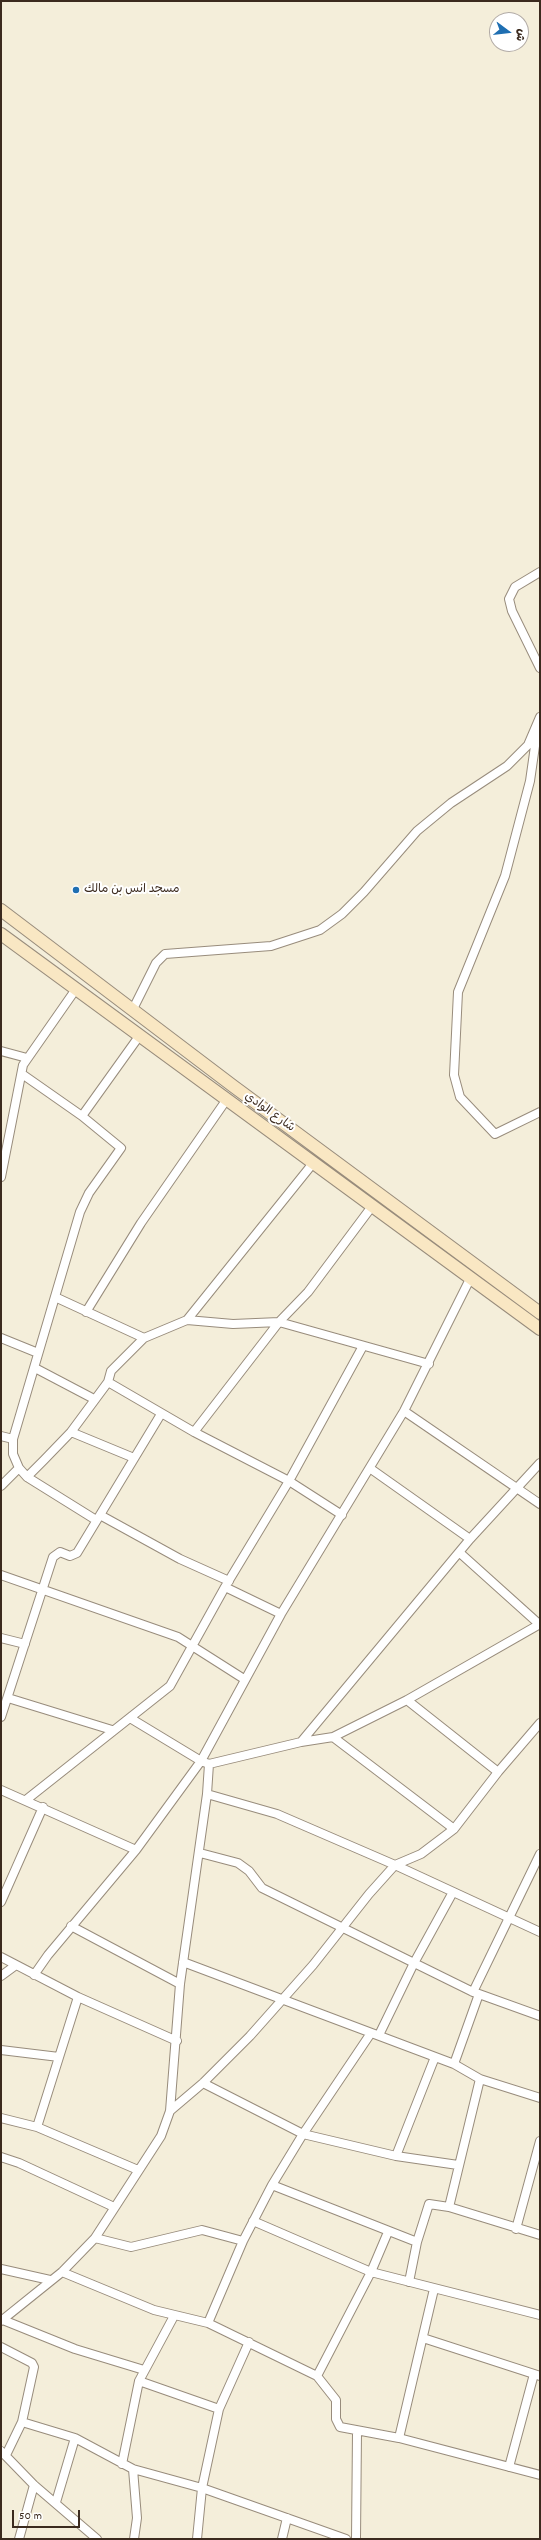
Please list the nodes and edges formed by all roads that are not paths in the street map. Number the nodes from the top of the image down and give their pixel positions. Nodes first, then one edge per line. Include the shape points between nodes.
1 (540, 572) edge
2 (540, 668) edge
3 (539, 721) edge
4 (1, 910) edge
5 (1, 934) edge
6 (76, 989) junction
7 (133, 1009) junction
8 (140, 1035) junction
9 (1, 1051) edge
10 (27, 1058) junction
11 (22, 1074) junction
12 (227, 1099) junction
13 (540, 1112) edge
14 (82, 1116) junction
15 (314, 1162) junction
16 (1, 1177) edge
17 (373, 1205) junction
18 (490, 1275) junction
19 (471, 1277) junction
20 (483, 1286) junction
21 (55, 1297) junction
22 (86, 1312) junction
23 (540, 1313) edge
24 (187, 1320) junction
25 (278, 1322) junction
26 (540, 1329) edge
27 (1, 1338) edge
28 (144, 1338) junction
29 (363, 1346) junction
30 (38, 1353) junction
31 (429, 1364) junction
32 (35, 1368) junction
33 (108, 1382) junction
34 (94, 1399) junction
35 (404, 1411) junction
36 (161, 1414) junction
37 (71, 1432) junction
38 (194, 1432) junction
39 (1, 1436) edge
40 (13, 1439) junction
41 (134, 1458) junction
42 (540, 1463) edge
43 (18, 1468) junction
44 (371, 1469) junction
45 (27, 1477) junction
46 (289, 1481) junction
47 (1, 1486) edge
48 (517, 1490) junction
49 (540, 1504) edge
50 (342, 1514) junction
51 (98, 1518) junction
52 (470, 1539) junction
53 (460, 1553) junction
54 (1, 1575) edge
55 (227, 1584) junction
56 (43, 1589) junction
57 (281, 1614) junction
58 (539, 1624) edge
59 (1, 1638) edge
60 (25, 1644) junction
61 (192, 1645) junction
62 (244, 1679) junction
63 (8, 1698) junction
64 (407, 1700) junction
65 (1, 1717) edge
66 (130, 1718) junction
67 (540, 1723) edge
68 (112, 1730) junction
69 (333, 1737) junction
70 (301, 1742) junction
71 (201, 1761) junction
72 (209, 1764) junction
73 (498, 1772) junction
74 (1, 1790) edge
75 (207, 1794) junction
76 (26, 1800) junction
77 (43, 1807) junction
78 (454, 1829) junction
79 (136, 1850) junction
80 (200, 1853) junction
81 (540, 1854) edge
82 (395, 1865) junction
83 (453, 1892) junction
84 (1, 1902) edge
85 (509, 1919) junction
86 (72, 1926) junction
87 (344, 1927) junction
88 (540, 1932) edge
89 (1, 1957) edge
90 (183, 1962) junction
91 (414, 1963) junction
92 (16, 1966) junction
93 (34, 1975) junction
94 (1, 1976) edge
95 (180, 1984) junction
96 (476, 1993) junction
97 (78, 1997) junction
98 (282, 1998) junction
99 (540, 2016) edge
100 (371, 2033) junction
101 (379, 2036) junction
102 (177, 2041) junction
103 (1, 2050) edge
104 (59, 2057) junction
105 (436, 2057) junction
106 (454, 2064) junction
107 (480, 2079) junction
108 (203, 2084) junction
109 (540, 2098) edge
110 (170, 2110) junction
111 (1, 2118) edge
112 (38, 2127) junction
113 (303, 2134) junction
114 (540, 2141) edge
115 (396, 2156) junction
116 (1, 2157) edge
117 (458, 2165) junction
118 (138, 2170) junction
119 (272, 2186) junction
120 (114, 2207) junction
121 (449, 2207) junction
122 (253, 2221) junction
123 (516, 2229) junction
124 (388, 2232) junction
125 (540, 2235) edge
126 (95, 2238) junction
127 (243, 2241) junction
128 (417, 2242) junction
129 (1, 2269) edge
130 (62, 2272) junction
131 (371, 2272) junction
132 (50, 2280) junction
133 (409, 2282) junction
134 (434, 2289) junction
135 (540, 2315) edge
136 (174, 2316) junction
137 (2, 2320) edge
138 (208, 2323) junction
139 (423, 2338) junction
140 (249, 2342) junction
141 (1, 2347) edge
142 (144, 2370) junction
143 (537, 2375) edge
144 (317, 2376) junction
145 (139, 2381) junction
146 (219, 2410) junction
147 (22, 2422) junction
148 (357, 2432) junction
149 (75, 2438) junction
150 (399, 2438) junction
151 (3, 2453) edge
152 (122, 2464) junction
153 (509, 2467) junction
154 (133, 2469) junction
155 (540, 2474) edge
156 (34, 2485) junction
157 (202, 2488) junction
158 (56, 2502) junction
159 (287, 2518) junction
160 (19, 2539) edge
161 (97, 2539) edge
162 (134, 2539) edge
163 (197, 2539) edge
164 (282, 2539) edge
165 (346, 2539) edge
166 (356, 2539) edge

1 - 2 street via 516,586 509,599 512,611
3 - 7 street via 528,745 507,766 451,803 417,831 364,892 342,914 320,930 288,942 250,950 165,954 156,963
3 - 13 street via 530,781 516,840 493,910 458,992 454,1075 460,1097 495,1134
4 - 7 main road, شارع الوادي
5 - 6 main road, شارع الوادي
6 - 8 main road, شارع الوادي
6 - 10 street
7 - 18 main road, شارع الوادي
8 - 12 main road, شارع الوادي
8 - 14 street
9 - 10 street
10 - 11 street
11 - 14 street
11 - 16 street
12 - 15 main road, شارع الوادي
12 - 22 street via 141,1223
14 - 21 street via 121,1148 84,1202
15 - 17 main road, شارع الوادي
15 - 24 street
17 - 19 main road, شارع الوادي
17 - 25 street via 308,1292
18 - 20 main road
18 - 23 main road, شارع الوادي
19 - 20 main road, شارع الوادي
19 - 31 street
20 - 26 main road, شارع الوادي
21 - 22 street
21 - 30 street
22 - 28 street
24 - 25 street via 228,1323
24 - 28 street
25 - 29 street
25 - 38 street
27 - 30 street
28 - 33 street via 115,1367
29 - 31 street
29 - 46 street
30 - 32 street
31 - 35 street
32 - 34 street
32 - 40 street
33 - 34 street
33 - 36 street
34 - 37 street
35 - 44 street
35 - 48 street
36 - 38 street
36 - 41 street
37 - 41 street
37 - 45 street
38 - 46 street
39 - 40 street
40 - 43 street via 13,1454
41 - 51 street
42 - 48 street
43 - 45 street
43 - 47 street
44 - 50 street
44 - 52 street
45 - 51 street
46 - 50 street
46 - 55 street
48 - 49 street
48 - 52 street
50 - 57 street
51 - 55 street
51 - 56 street via 77,1552 70,1556 56,1553
52 - 53 street
53 - 58 street
53 - 70 street
54 - 56 street
55 - 57 street
55 - 61 street
56 - 60 street
56 - 61 street
57 - 62 street
58 - 64 street
59 - 60 street
60 - 63 street
61 - 62 street
61 - 66 street via 170,1686
62 - 71 street
63 - 65 street
63 - 68 street
64 - 69 street
64 - 73 street
66 - 68 street
66 - 71 street
67 - 73 street
68 - 76 street
69 - 70 street
69 - 78 street
70 - 72 street
71 - 72 street
71 - 79 street
72 - 75 street
73 - 78 street
74 - 76 street
75 - 80 street
75 - 82 street via 277,1814
76 - 77 street
77 - 79 street
77 - 84 street
78 - 82 street via 422,1854
79 - 86 street
80 - 87 street via 238,1863 249,1871 262,1888
80 - 90 street
81 - 85 street
82 - 83 street
82 - 87 street via 368,1894
83 - 85 street
83 - 91 street
85 - 88 street
85 - 96 street
86 - 93 street
86 - 95 street
87 - 91 street
87 - 98 street
89 - 92 street
90 - 95 street
90 - 98 street
91 - 96 street
91 - 101 street
92 - 93 street
92 - 94 street
93 - 97 street
95 - 102 street
96 - 99 street
96 - 106 street
97 - 102 street
97 - 104 street
98 - 100 street
98 - 108 street via 250,2036
100 - 101 street
100 - 113 street
101 - 105 street
102 - 110 street
103 - 104 street
104 - 112 street
105 - 106 street
105 - 115 street
106 - 107 street
107 - 109 street
107 - 117 street
108 - 110 street
108 - 113 street
110 - 118 street via 161,2136
111 - 112 street
112 - 118 street
113 - 115 street
113 - 119 street
114 - 123 street
115 - 117 street
116 - 120 street
117 - 121 street
118 - 120 street
119 - 122 street
119 - 124 street
120 - 126 street
121 - 123 street
121 - 128 street via 428,2204
122 - 127 street
122 - 131 street
123 - 125 street
124 - 128 street
124 - 131 street
126 - 127 street via 131,2247 202,2230
126 - 130 street
127 - 138 street
128 - 133 street
129 - 132 street
130 - 132 street
130 - 136 street
131 - 133 street
131 - 144 street
132 - 137 street
133 - 134 street
134 - 135 street
134 - 139 street
136 - 138 street
136 - 142 street
137 - 142 street via 75,2349
138 - 140 street
139 - 143 street
139 - 150 street
140 - 144 street
140 - 146 street
141 - 147 street via 32,2363 34,2367
142 - 145 street
143 - 153 street
144 - 148 street via 337,2403 337,2424
145 - 146 street
145 - 152 street
146 - 157 street
147 - 149 street
147 - 151 street
148 - 150 street
148 - 166 street
149 - 152 street
149 - 158 street
150 - 153 street
151 - 156 street
152 - 154 street
153 - 155 street
154 - 157 street
154 - 162 street via 137,2518
156 - 158 street
156 - 160 street
157 - 159 street
157 - 163 street
158 - 161 street
159 - 164 street
159 - 165 street

